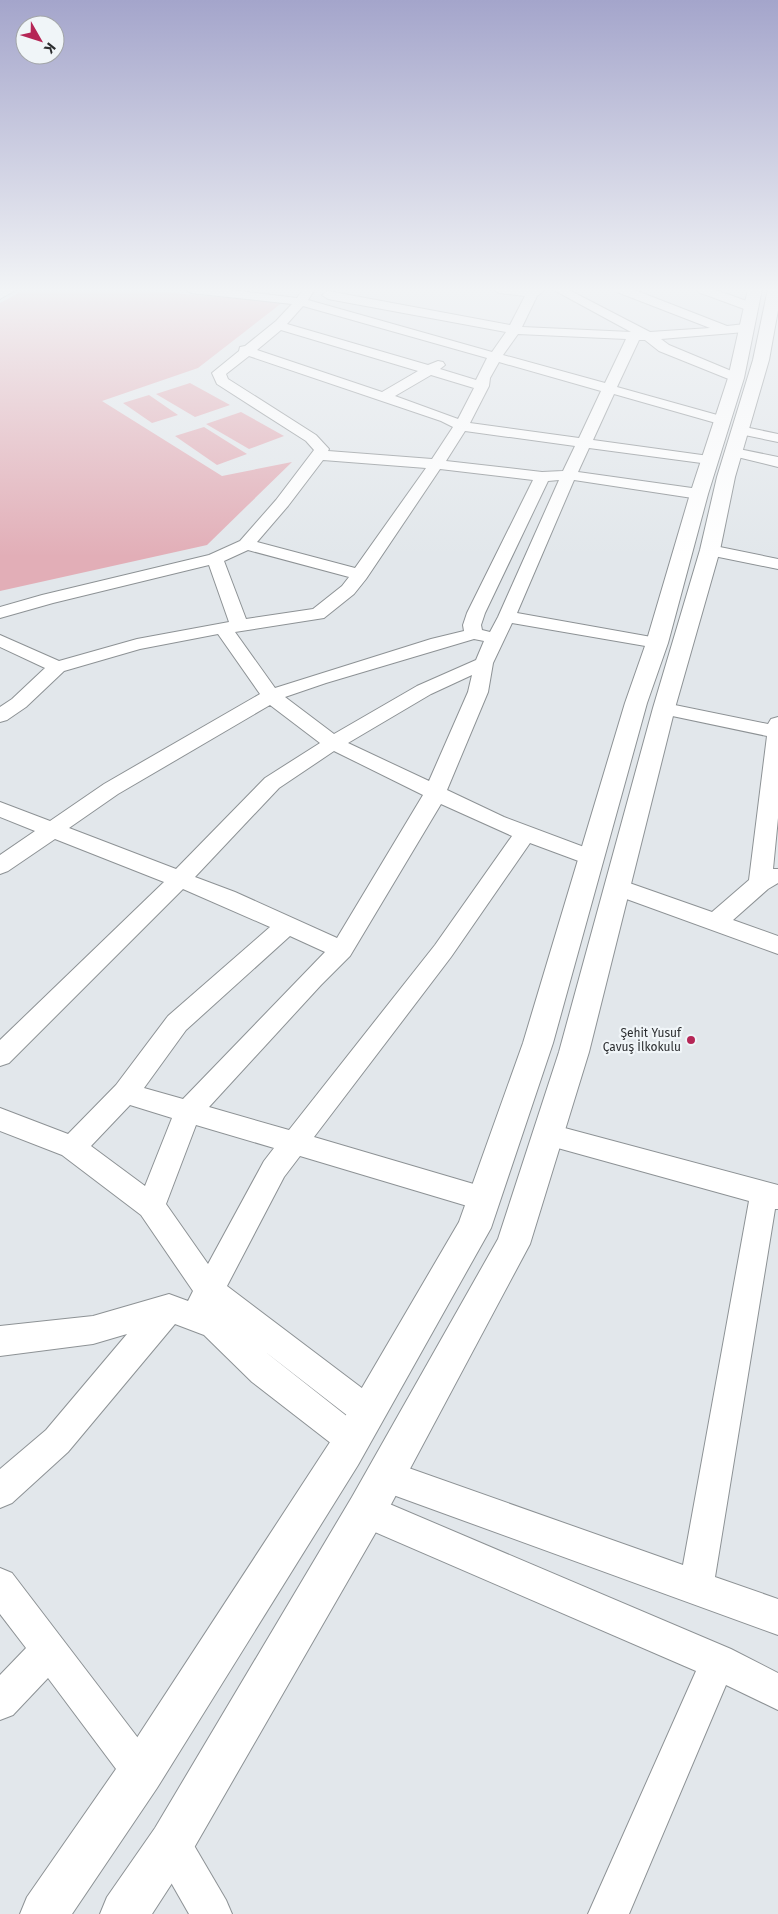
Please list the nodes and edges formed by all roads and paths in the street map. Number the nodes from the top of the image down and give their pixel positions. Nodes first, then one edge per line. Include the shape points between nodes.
1 (221, 378) edge
2 (328, 378) edge
3 (417, 378) edge
4 (455, 378) edge
5 (482, 378) edge
6 (570, 378) edge
7 (617, 378) edge
8 (736, 378) edge
9 (753, 378) edge
10 (482, 386) junction
11 (610, 390) junction
12 (383, 397) junction
13 (460, 426) junction
14 (778, 438) edge
15 (726, 441) junction
16 (584, 443) junction
17 (319, 455) junction
18 (778, 462) edge
19 (434, 464) junction
20 (569, 475) junction
21 (542, 477) junction
22 (699, 494) junction
23 (246, 544) junction
24 (710, 550) junction
25 (215, 559) junction
26 (778, 564) edge
27 (360, 575) junction
28 (0, 613) edge
29 (506, 617) junction
30 (232, 627) junction
31 (484, 636) junction
32 (0, 640) edge
33 (657, 643) junction
34 (484, 663) junction
35 (57, 667) junction
36 (272, 696) junction
37 (665, 709) junction
38 (0, 716) edge
39 (777, 729) edge
40 (332, 743) junction
41 (435, 794) junction
42 (0, 809) edge
43 (53, 830) junction
44 (526, 833) junction
45 (592, 858) junction
46 (0, 866) edge
47 (769, 878) edge
48 (180, 879) junction
49 (618, 887) junction
50 (716, 922) junction
51 (288, 925) junction
52 (778, 945) edge
53 (342, 950) junction
54 (0, 1056) edge
55 (125, 1093) junction
56 (188, 1112) junction
57 (0, 1119) edge
58 (546, 1134) junction
59 (295, 1144) junction
60 (72, 1148) junction
61 (771, 1195) edge
62 (484, 1199) junction
63 (151, 1206) junction
64 (209, 1290) junction
65 (182, 1312) junction
66 (0, 1341) edge
67 (368, 1412) junction
68 (352, 1440) junction
69 (386, 1476) junction
70 (0, 1491) edge
71 (366, 1511) junction
72 (696, 1587) junction
73 (1, 1590) edge
74 (778, 1617) edge
75 (49, 1650) junction
76 (718, 1662) junction
77 (778, 1692) edge
78 (0, 1702) edge
79 (141, 1772) junction
80 (171, 1844) junction
81 (44, 1914) edge
82 (124, 1914) edge
83 (212, 1914) edge
84 (608, 1914) edge

1 - 17 street via 311,438 322,450
2 - 12 street
3 - 12 street
4 - 10 street
5 - 10 street
6 - 11 street
7 - 11 street
8 - 15 main road
9 - 15 main road
10 - 13 street
11 - 15 street
11 - 16 street
12 - 13 street via 446,418
13 - 16 street
13 - 19 street
14 - 15 street
15 - 16 street
15 - 18 street
15 - 22 main road
15 - 24 main road
16 - 20 street
17 - 19 street
17 - 23 street
19 - 21 street
19 - 27 street
20 - 21 street
20 - 22 street
20 - 29 street
21 - 31 street via 476,613 472,625
22 - 33 main road
23 - 25 street
23 - 27 street
24 - 26 street
24 - 37 main road
25 - 28 street
25 - 30 street
27 - 30 street via 348,590 318,614
29 - 31 street
29 - 33 street
30 - 35 street via 137,644
30 - 36 street
31 - 34 street
31 - 36 street via 375,661
32 - 35 street
33 - 45 main road via 636,703
34 - 40 street via 424,690
34 - 41 street via 478,692
35 - 38 street via 19,703
36 - 40 street
36 - 43 street via 112,789
37 - 39 street
37 - 49 main road
39 - 47 street
40 - 41 street
40 - 48 street via 272,783
41 - 44 street
41 - 53 street
42 - 43 street
43 - 46 street
43 - 48 street
44 - 45 street
44 - 59 street via 444,951
45 - 62 main road via 538,1043
47 - 50 street
48 - 51 street
48 - 54 street
49 - 50 street
49 - 58 main road via 574,1052
50 - 52 street
51 - 53 street
51 - 55 street via 177,1022
53 - 56 street
55 - 56 street
55 - 60 street
56 - 59 street
56 - 63 street
57 - 60 street
58 - 61 street
58 - 69 main road via 513,1244
59 - 62 street
59 - 64 street via 274,1170
60 - 63 street
61 - 72 street
62 - 67 main road via 474,1228
63 - 64 street
64 - 65 street
64 - 67 street
65 - 66 street via 93,1330
65 - 68 street via 214,1324 263,1371
65 - 70 street via 57,1441
67 - 68 main road
68 - 79 main road
69 - 71 main road
69 - 72 street
71 - 76 street
71 - 80 main road
72 - 74 street
73 - 75 street
75 - 78 street
75 - 79 street
76 - 77 street
76 - 84 street
79 - 81 main road
80 - 82 main road
80 - 83 street

